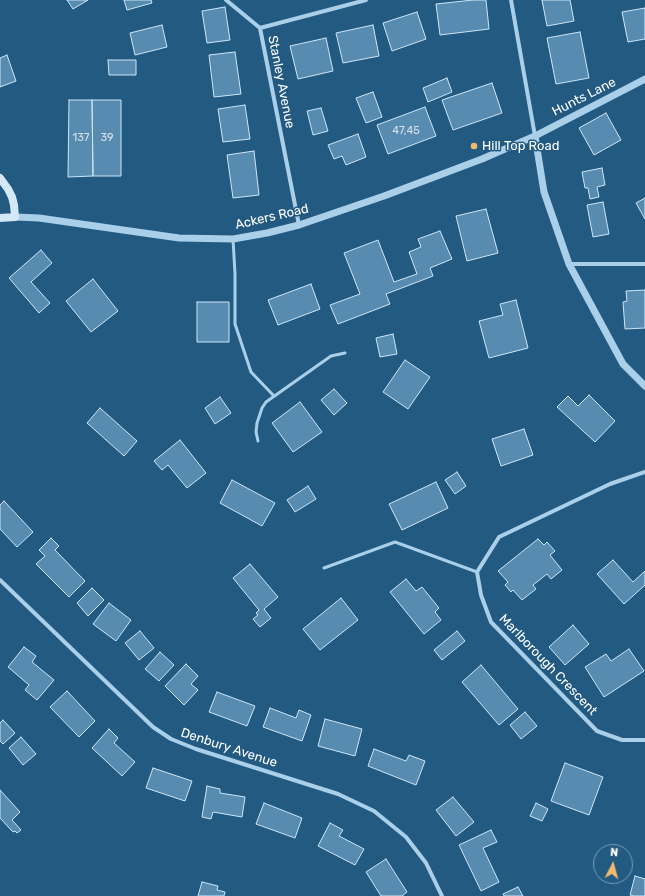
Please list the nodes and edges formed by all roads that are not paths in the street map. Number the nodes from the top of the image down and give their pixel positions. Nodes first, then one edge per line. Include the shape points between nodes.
1 (226, 0) edge
2 (366, 0) edge
3 (511, 0) edge
4 (260, 28) junction
5 (645, 79) edge
6 (535, 136) junction
7 (0, 178) edge
8 (15, 217) junction
9 (0, 218) edge
10 (299, 225) junction
11 (233, 239) junction
12 (569, 264) junction
13 (645, 264) edge
14 (345, 353) dead end
15 (645, 386) edge
16 (274, 396) junction
17 (258, 441) dead end
18 (645, 472) edge
19 (324, 568) dead end
20 (477, 572) junction
21 (0, 580) edge
22 (645, 740) edge
23 (442, 896) edge

1 - 4 street
2 - 4 street, Stanley Avenue
3 - 6 street
4 - 10 street, Stanley Avenue
5 - 6 street, Hunts Lane
6 - 10 street, Ackers Road via 384,196
6 - 12 street via 544,192
7 - 8 main road via 12,197
8 - 9 main road, Ackers Road
8 - 11 street, Ackers Road via 39,218 179,238
10 - 11 street, Ackers Road
11 - 16 lane via 235,324 251,372
12 - 13 street
12 - 15 street via 623,364
14 - 16 lane via 331,356
16 - 17 lane via 266,402 259,416 256,432
18 - 20 street via 610,484 499,537
19 - 20 lane via 395,542
20 - 22 street, Marlborough Crescent via 481,595 491,622 597,731 622,740
21 - 23 street, Denbury Avenue via 153,727 171,739 338,794 374,811 406,837 426,864

